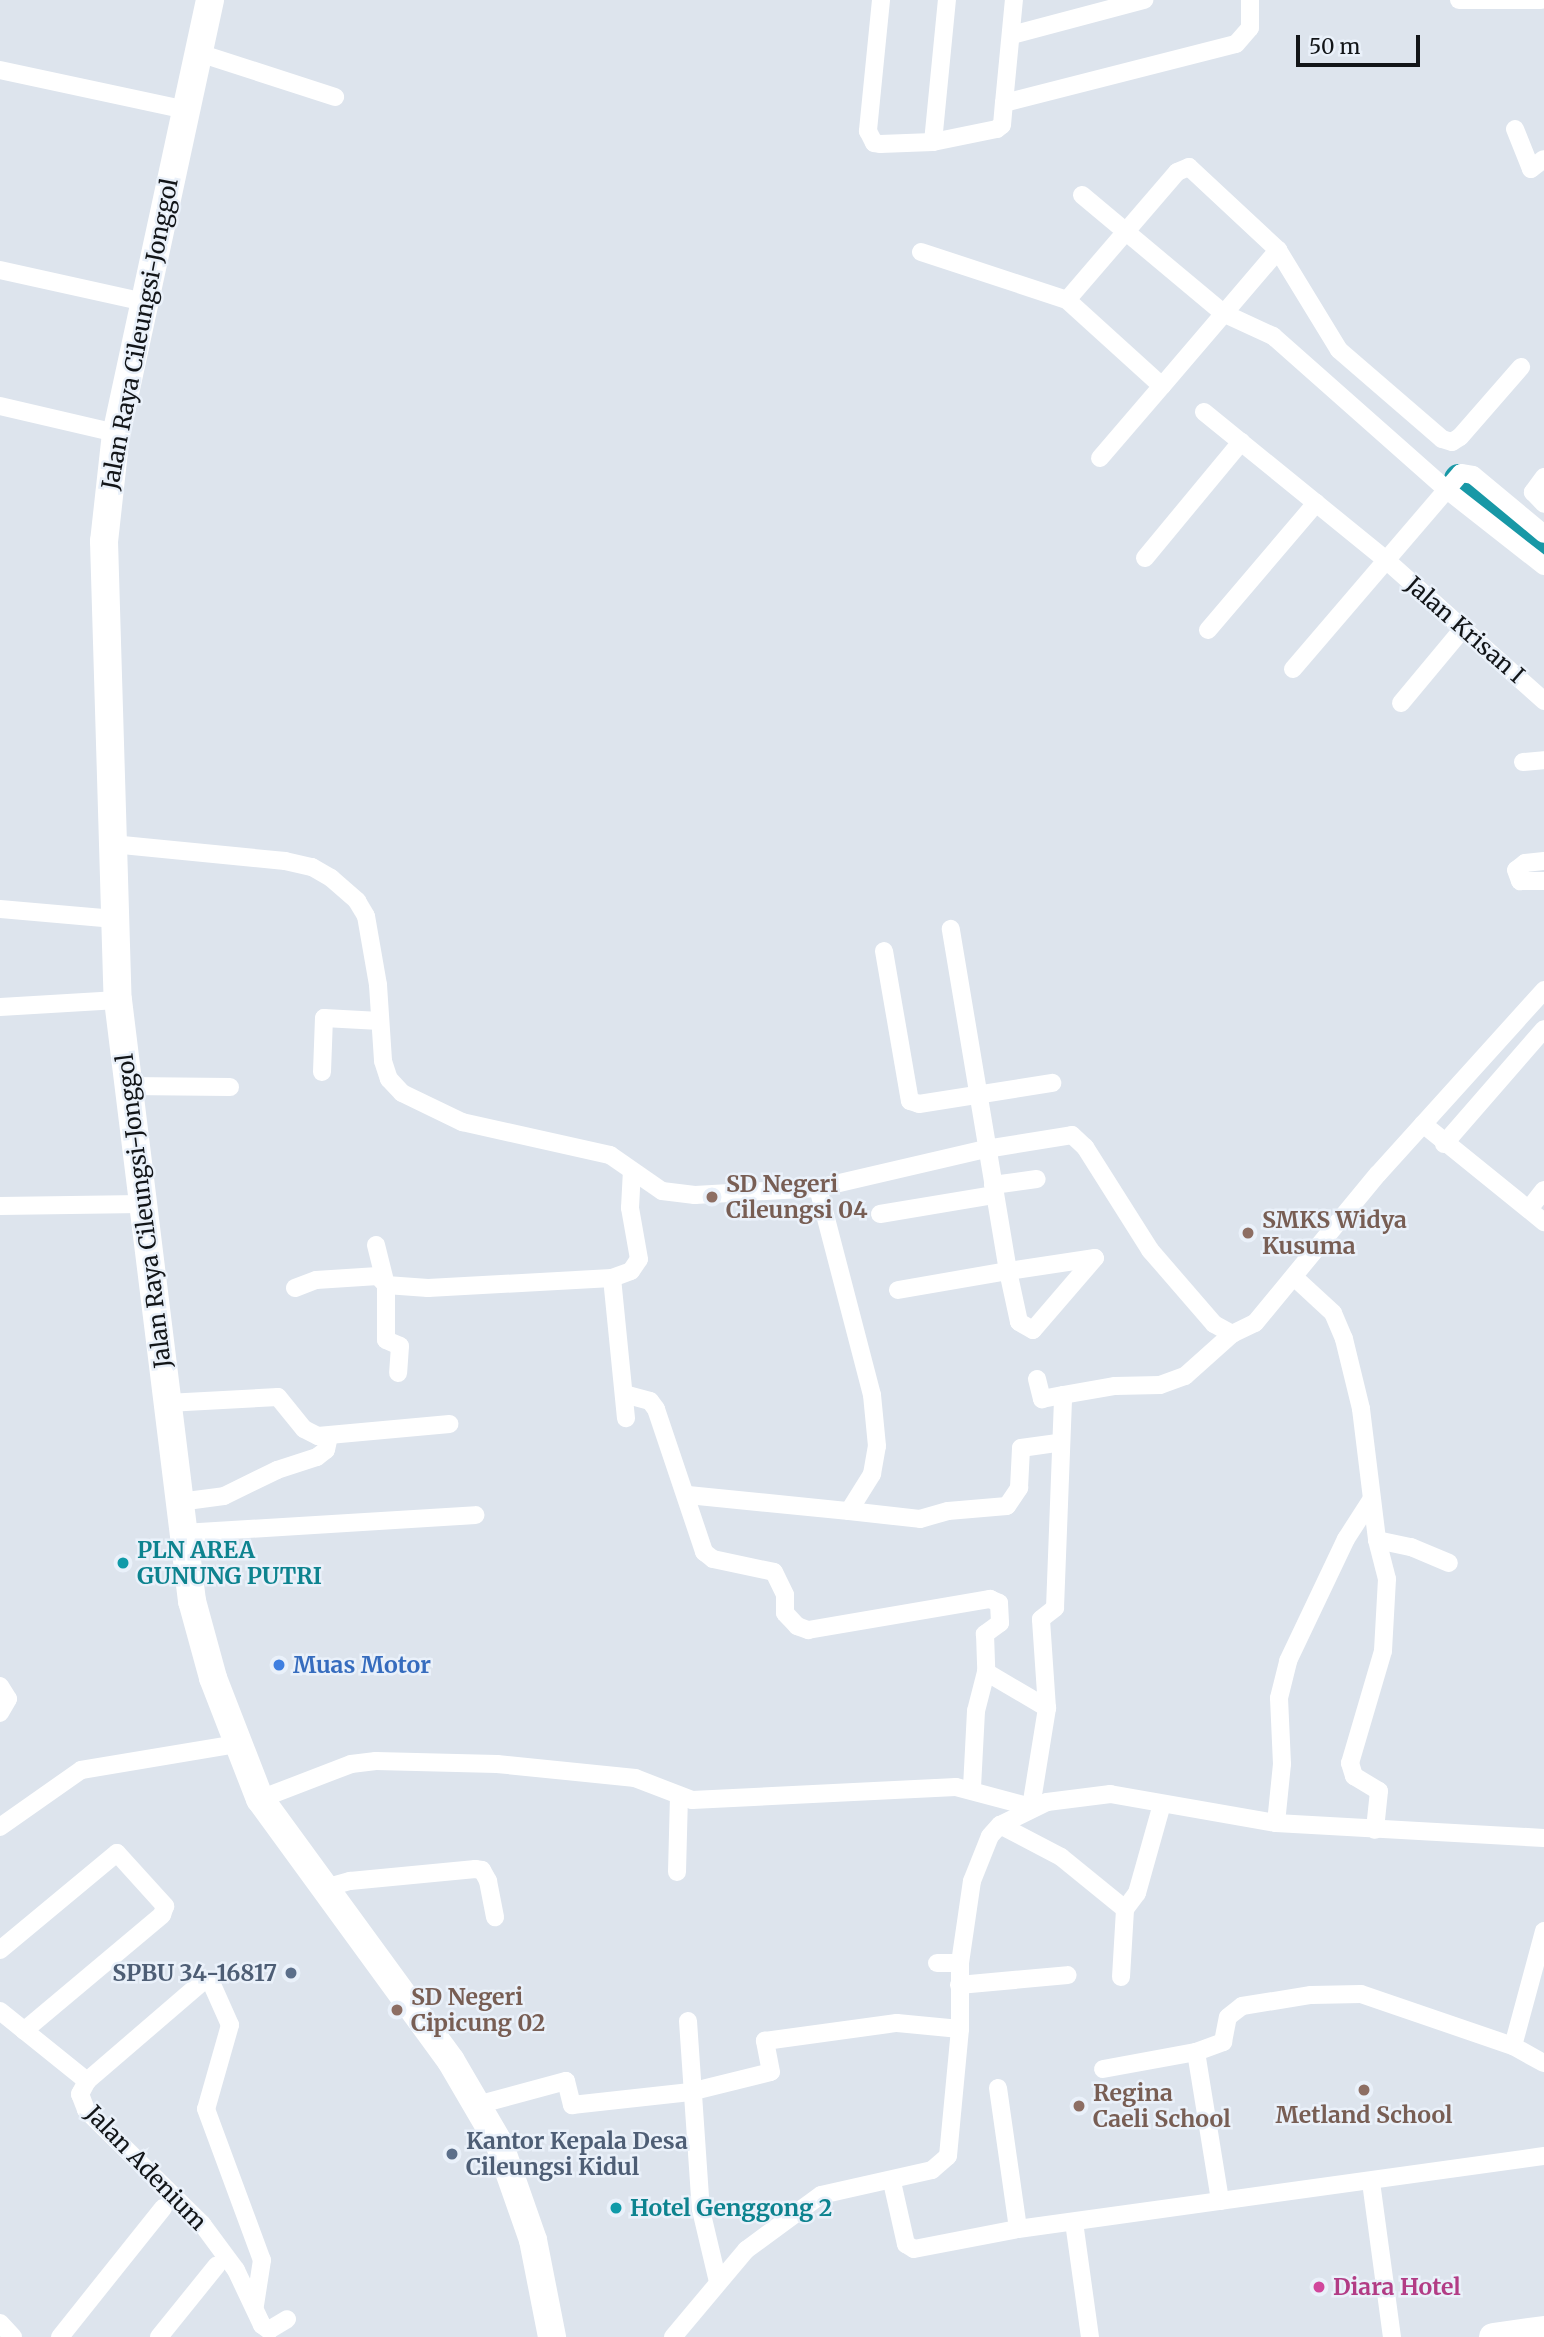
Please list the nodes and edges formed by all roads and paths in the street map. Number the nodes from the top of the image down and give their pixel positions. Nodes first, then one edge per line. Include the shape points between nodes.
1 (210, 0) edge
2 (881, 0) edge
3 (947, 0) edge
4 (1014, 0) edge
5 (1144, 0) edge
6 (1250, 0) edge
7 (1459, 0) edge
8 (1541, 0) edge
9 (1012, 35) junction
10 (199, 53) junction
11 (0, 70) edge
12 (335, 97) dead end
13 (1004, 103) junction
14 (186, 110) junction
15 (1515, 129) dead end
16 (933, 142) junction
17 (1544, 159) edge
18 (1082, 195) dead end
19 (1127, 231) junction
20 (1278, 250) junction
21 (921, 252) dead end
22 (0, 270) edge
23 (1067, 300) junction
24 (144, 302) junction
25 (1223, 313) junction
26 (1521, 366) dead end
27 (1162, 386) junction
28 (0, 406) edge
29 (1204, 412) dead end
30 (116, 433) junction
31 (1241, 442) junction
32 (1100, 458) dead end
33 (1544, 477) edge
34 (1447, 490) junction
35 (1316, 503) junction
36 (1544, 504) edge
37 (1544, 534) edge
38 (1145, 558) dead end
39 (1386, 560) junction
40 (1544, 566) edge
41 (1208, 630) dead end
42 (1461, 631) junction
43 (1293, 669) dead end
44 (1544, 701) edge
45 (1401, 703) dead end
46 (1544, 760) edge
47 (1523, 762) dead end
48 (112, 844) junction
49 (1544, 861) edge
50 (1544, 881) edge
51 (0, 909) edge
52 (115, 919) junction
53 (951, 929) dead end
54 (884, 951) dead end
55 (1544, 990) edge
56 (118, 1000) junction
57 (0, 1007) edge
58 (380, 1021) junction
59 (1544, 1029) edge
60 (322, 1072) dead end
61 (1052, 1083) dead end
62 (128, 1086) junction
63 (230, 1087) dead end
64 (978, 1097) junction
65 (1423, 1124) junction
66 (1444, 1144) junction
67 (986, 1149) junction
68 (632, 1172) junction
69 (1037, 1179) dead end
70 (818, 1188) junction
71 (993, 1190) junction
72 (1544, 1190) edge
73 (141, 1203) junction
74 (0, 1206) edge
75 (1529, 1209) junction
76 (880, 1214) dead end
77 (1544, 1223) edge
78 (376, 1245) dead end
79 (1008, 1271) junction
80 (1294, 1277) junction
81 (612, 1278) junction
82 (386, 1285) junction
83 (295, 1288) dead end
84 (898, 1290) dead end
85 (1232, 1334) junction
86 (398, 1373) dead end
87 (1037, 1379) dead end
88 (624, 1394) junction
89 (1063, 1395) junction
90 (167, 1403) junction
91 (626, 1418) dead end
92 (449, 1424) dead end
93 (329, 1436) junction
94 (1058, 1443) junction
95 (688, 1495) junction
96 (1371, 1500) junction
97 (178, 1502) junction
98 (849, 1511) junction
99 (475, 1515) dead end
100 (183, 1533) junction
101 (1377, 1540) junction
102 (1449, 1563) dead end
103 (986, 1672) junction
104 (0, 1686) edge
105 (1047, 1708) junction
106 (0, 1713) edge
107 (236, 1744) junction
108 (972, 1788) junction
109 (679, 1797) junction
110 (260, 1799) junction
111 (1162, 1804) junction
112 (1031, 1807) junction
113 (1276, 1823) junction
114 (1000, 1825) junction
115 (0, 1827) edge
116 (1375, 1829) junction
117 (1544, 1838) edge
118 (677, 1872) dead end
119 (325, 1888) junction
120 (1125, 1909) junction
121 (495, 1917) dead end
122 (1544, 1931) edge
123 (0, 1950) edge
124 (937, 1963) dead end
125 (960, 1963) junction
126 (1068, 1975) dead end
127 (1121, 1977) dead end
128 (959, 1985) junction
129 (0, 2011) edge
130 (688, 2021) dead end
131 (960, 2028) junction
132 (24, 2031) junction
133 (1513, 2046) junction
134 (1196, 2052) junction
135 (1544, 2063) edge
136 (1103, 2069) dead end
137 (87, 2081) junction
138 (998, 2088) dead end
139 (690, 2092) junction
140 (477, 2105) junction
141 (1544, 2156) edge
142 (892, 2182) junction
143 (1371, 2182) junction
144 (1220, 2201) junction
145 (163, 2208) dead end
146 (1074, 2222) junction
147 (1018, 2230) junction
148 (217, 2265) dead end
149 (718, 2282) junction
150 (255, 2305) junction
151 (287, 2319) dead end
152 (0, 2324) edge
153 (1544, 2330) edge
154 (13, 2337) edge
155 (60, 2337) edge
156 (159, 2337) edge
157 (552, 2337) edge
158 (673, 2337) edge
159 (1090, 2337) edge
160 (1392, 2337) edge
161 (1493, 2337) edge

1 - 10 main road, Jalan Raya Cileungsi-Jonggol
2 - 16 street via 870,138 880,144
3 - 16 street
4 - 9 street
5 - 9 street
6 - 13 street via 1250,28 1236,44
7 - 8 street
9 - 13 street
10 - 12 street
10 - 14 main road, Jalan Raya Cileungsi-Jonggol
11 - 14 street
13 - 16 street via 1002,125 997,129
14 - 24 main road, Jalan Raya Cileungsi-Jonggol
15 - 17 street via 1531,169
18 - 19 street
19 - 20 street via 1177,172 1189,167
19 - 23 street
19 - 25 street
20 - 25 street
20 - 26 street via 1339,350 1447,442 1460,437
21 - 23 street
22 - 24 street
23 - 27 street
24 - 30 main road, Jalan Raya Cileungsi-Jonggol
25 - 27 street
25 - 34 street via 1273,336
27 - 32 street
28 - 30 street
29 - 31 street, Jalan Krisan I
30 - 48 main road, Jalan Raya Cileungsi-Jonggol via 104,541
31 - 35 street, Jalan Krisan I
31 - 38 street
33 - 36 street via 1533,492
34 - 37 street via 1461,473 1473,475
34 - 39 street
34 - 40 street
35 - 39 street, Jalan Krisan I
35 - 41 street
39 - 42 street, Jalan Krisan I
39 - 43 street
42 - 44 street, Jalan Krisan I
42 - 45 street
46 - 47 street
48 - 52 main road, Jalan Raya Cileungsi-Jonggol
48 - 58 street via 285,861 312,867 331,878 357,901 366,916
49 - 50 street via 1525,863 1516,870 1520,881
51 - 52 street
52 - 56 main road, Jalan Raya Cileungsi-Jonggol
53 - 64 street
54 - 64 street via 909,1101 919,1104
55 - 65 street
56 - 57 street
56 - 62 main road, Jalan Raya Cileungsi-Jonggol
58 - 60 street via 324,1018
58 - 68 street via 389,1079 421,1105 482,1127 582,1146 612,1156
59 - 66 street
61 - 64 street
62 - 63 street
62 - 73 main road, Jalan Raya Cileungsi-Jonggol
64 - 67 street
65 - 66 street
65 - 80 street
66 - 75 street
67 - 70 street
67 - 71 street
67 - 85 street via 1061,1134 1080,1140 1150,1251 1214,1324
68 - 70 street via 676,1194
68 - 81 street via 630,1208 639,1242 637,1266
69 - 71 street
70 - 98 street via 877,1426 872,1474
71 - 76 street
71 - 79 street
72 - 75 street
73 - 74 street
73 - 90 main road, Jalan Raya Cileungsi-Jonggol
75 - 77 street
78 - 82 street
79 - 79 street via 1019,1322 1033,1330 1095,1257
79 - 84 street
80 - 85 street via 1255,1322
80 - 96 street via 1339,1324 1361,1409
81 - 82 street via 440,1287
81 - 88 street
82 - 83 street via 378,1276 316,1280
82 - 86 street via 386,1338 400,1345
85 - 89 street via 1185,1376 1160,1385 1115,1386
87 - 89 street via 1042,1399
88 - 91 street
88 - 95 street via 650,1401 656,1409 664,1444
89 - 94 street
90 - 93 street via 278,1396 304,1429
90 - 97 main road, Jalan Raya Cileungsi-Jonggol
92 - 93 street
93 - 97 street via 326,1450 317,1457 224,1496
94 - 98 street via 1021,1448 1019,1488 1007,1506 948,1511 920,1519
94 - 105 street via 1055,1608 1041,1619
95 - 98 street
95 - 103 street via 704,1552 713,1559 774,1572 785,1595 785,1613 808,1630 995,1600 1003,1617 997,1628 985,1634
96 - 101 street
96 - 113 street via 1346,1539 1288,1661 1279,1698 1282,1764
97 - 100 main road, Jalan Raya Cileungsi-Jonggol
99 - 100 street
100 - 107 main road, Jalan Raya Cileungsi-Jonggol via 192,1601
101 - 102 street via 1404,1544
101 - 116 street via 1387,1585 1383,1651 1350,1763 1354,1776 1379,1791
103 - 105 street
103 - 108 street via 976,1711
104 - 106 street via 8,1699
105 - 112 street
107 - 110 main road, Jalan Raya Cileungsi-Jonggol
107 - 115 street via 81,1770
108 - 109 street
108 - 112 street
109 - 110 street via 635,1778 497,1764 365,1760
109 - 118 street
110 - 119 main road, Jalan Raya Cileungsi-Jonggol
111 - 112 street via 1110,1794 1072,1796
111 - 113 street
111 - 120 street via 1137,1893
112 - 114 street
113 - 116 street
114 - 120 street via 1061,1857
114 - 125 street via 972,1881
116 - 117 street
119 - 121 street via 350,1881 482,1870
119 - 140 main road, Jalan Raya Cileungsi-Jonggol via 451,2061
120 - 127 street
122 - 133 street
123 - 132 street via 117,1853 165,1906 162,1915
124 - 125 street
125 - 128 street
126 - 128 street
128 - 131 street
129 - 132 street, Jalan Adenium
130 - 139 street
131 - 139 street via 897,2024 765,2041 771,2072
131 - 142 street via 948,2156 932,2170
132 - 137 street, Jalan Adenium
133 - 134 street via 1372,1995 1311,1995 1233,2011 1226,2022 1227,2039
133 - 135 street
134 - 136 street
134 - 144 street
137 - 150 street, Jalan Adenium via 80,2094 86,2110 202,2224
137 - 150 street via 192,1990 210,1980 230,2025 206,2109 262,2260
138 - 147 street
139 - 140 street via 572,2105 566,2081
139 - 149 street via 701,2210
140 - 157 main road, Jalan Raya Cileungsi-Jonggol via 499,2143 533,2240
141 - 143 street
142 - 147 street via 906,2244 911,2248
142 - 149 street via 821,2195 746,2250
143 - 144 street
143 - 160 street
144 - 146 street
145 - 155 street
146 - 147 street
146 - 159 street
148 - 156 street
149 - 158 street
150 - 151 street, Jalan Adenium via 267,2329
152 - 154 street
153 - 161 main road

